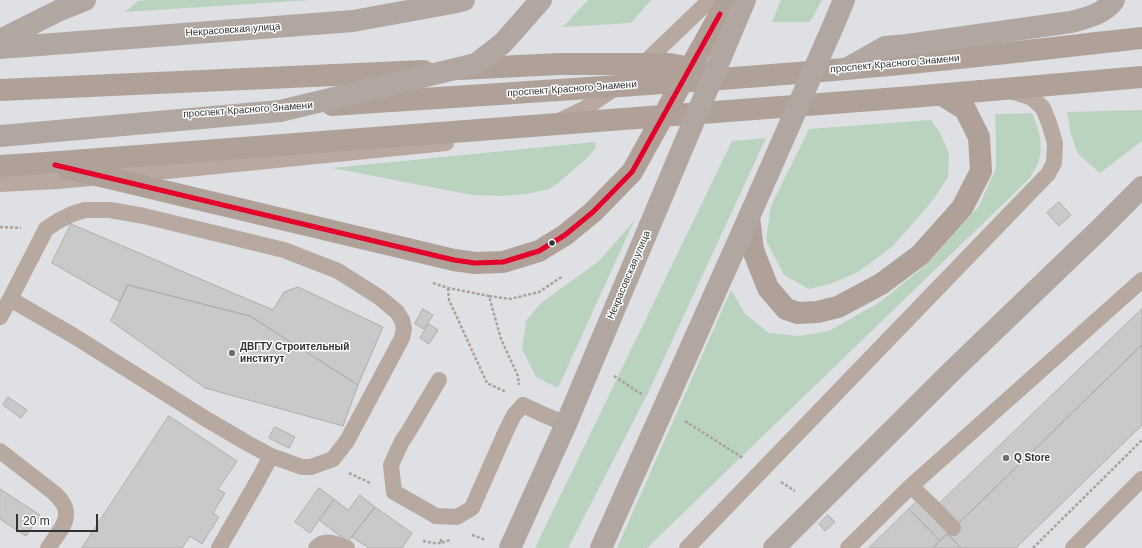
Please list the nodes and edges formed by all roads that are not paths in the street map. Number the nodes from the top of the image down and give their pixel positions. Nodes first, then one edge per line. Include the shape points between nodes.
1 (86, 0) edge
2 (464, 0) edge
3 (541, 0) edge
4 (710, 0) edge
5 (728, 0) edge
6 (745, 0) edge
7 (844, 0) edge
8 (1114, 0) edge
9 (1142, 38) edge
10 (0, 40) edge
11 (0, 48) edge
12 (907, 54) junction
13 (846, 69) joint
14 (1142, 77) edge
15 (740, 78) junction
16 (1004, 89) junction
17 (0, 90) edge
18 (942, 95) junction
19 (0, 126) edge
20 (0, 136) edge
21 (46, 164) junction
22 (0, 166) edge
23 (0, 184) edge
24 (1142, 187) edge
25 (749, 217) junction
26 (1142, 280) edge
27 (10, 300) junction
28 (0, 317) edge
29 (439, 380) dead end
30 (566, 424) junction
31 (0, 451) edge
32 (272, 456) junction
33 (1142, 479) edge
34 (911, 486) junction
35 (953, 528) dead end
36 (48, 548) edge
37 (219, 548) edge
38 (316, 548) edge
39 (347, 548) edge
40 (510, 548) edge
41 (601, 548) edge
42 (687, 548) edge
43 (774, 548) edge
44 (848, 548) edge
45 (1073, 548) edge

1 - 10 highway
2 - 11 highway, Некрасовская улица via 353,21
3 - 20 highway via 504,43 476,64 280,111
4 - 23 lane via 645,64 584,109 553,124 511,136 58,181
5 - 21 main road via 632,172 593,212 565,235 539,251 503,262 475,263 454,260
6 - 30 highway, Некрасовская улица
7 - 25 highway
8 - 12 highway via 1095,15 1071,22
9 - 12 main road, проспект Красного Знамени
12 - 13 highway via 885,47
13 - 15 main road, проспект Красного Знамени
14 - 16 main road
15 - 17 main road via 670,64 559,64
15 - 19 main road, проспект Красного Знамени
16 - 18 main road
16 - 42 lane via 1032,98 1043,108 1055,143 1054,163 1048,174
18 - 21 main road
18 - 25 main road via 965,109 979,137 981,171 962,208 920,255 882,284 838,307 817,312 798,313 786,310 768,288 753,250
21 - 22 main road
24 - 43 highway
25 - 41 highway
26 - 34 lane
27 - 28 lane
27 - 32 lane
27 - 32 lane via 46,229 58,220 85,210 110,210 144,216 284,250 338,271 379,297 397,312 404,329 402,338 354,430 333,459 311,467 302,467
29 - 30 lane via 402,441 391,465 394,492 436,516 457,517 472,508 506,431 522,405
30 - 40 highway, Некрасовская улица
31 - 36 lane via 59,497 64,504 66,521
32 - 37 lane
33 - 45 lane
34 - 35 lane
34 - 44 lane
38 - 39 lane via 329,542

